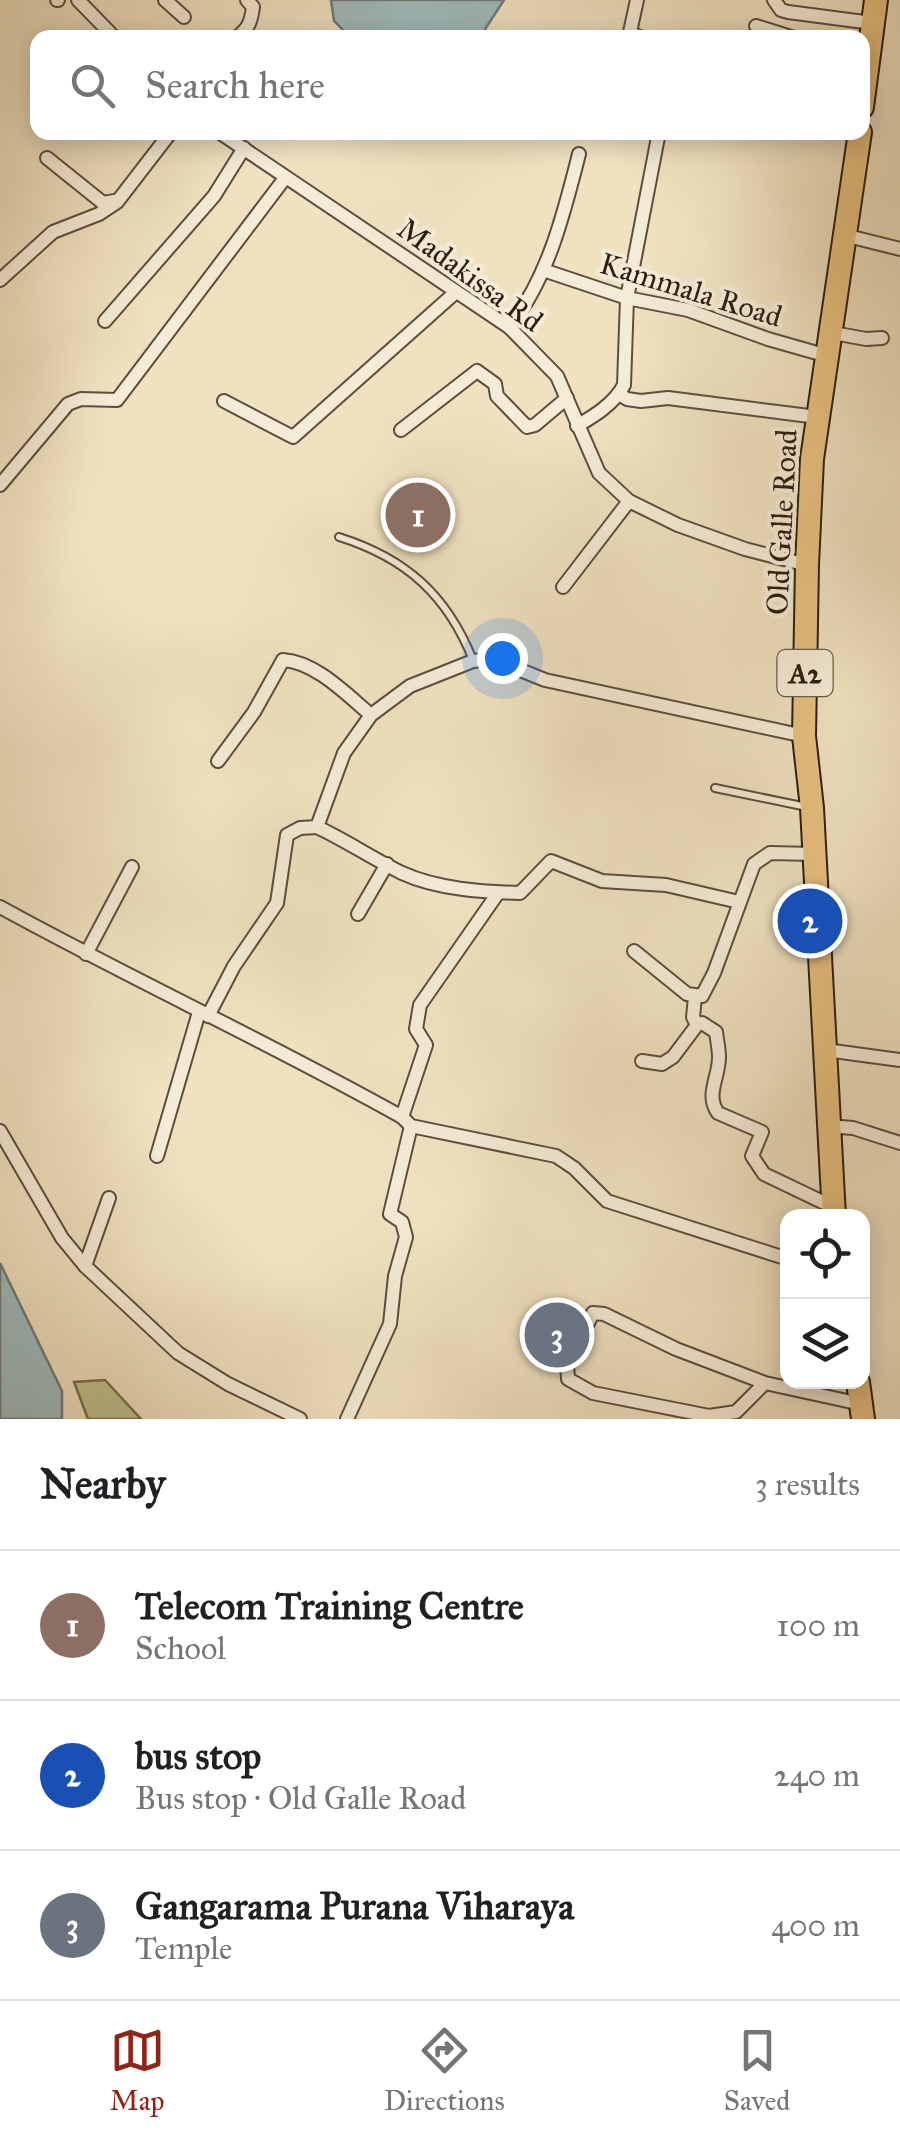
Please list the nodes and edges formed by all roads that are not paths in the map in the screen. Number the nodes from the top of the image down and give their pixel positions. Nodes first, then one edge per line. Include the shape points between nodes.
1 (78, 0) edge
2 (165, 0) edge
3 (246, 0) edge
4 (638, 0) edge
5 (774, 0) edge
6 (874, 12) edge
7 (184, 17) dead end
8 (756, 26) dead end
9 (106, 30) edge
10 (247, 30) edge
11 (630, 30) edge
12 (769, 30) edge
13 (165, 140) edge
14 (232, 140) edge
15 (657, 140) edge
16 (859, 140) edge
17 (244, 148) junction
18 (579, 154) dead end
19 (46, 158) dead end
20 (284, 178) junction
21 (117, 202) junction
22 (844, 234) junction
23 (900, 249) edge
24 (543, 270) junction
25 (0, 280) edge
26 (456, 292) junction
27 (626, 298) junction
28 (105, 321) dead end
29 (509, 327) junction
30 (882, 338) dead end
31 (826, 343) junction
32 (620, 394) junction
33 (567, 398) junction
34 (224, 400) dead end
35 (817, 417) junction
36 (576, 426) junction
37 (402, 430) dead end
38 (0, 486) edge
39 (629, 501) junction
40 (339, 538) dead end
41 (808, 565) junction
42 (563, 586) dead end
43 (473, 661) junction
44 (371, 714) junction
45 (804, 736) junction
46 (218, 761) dead end
47 (716, 788) dead end
48 (812, 808) junction
49 (317, 827) junction
50 (814, 854) junction
51 (387, 864) junction
52 (132, 868) dead end
53 (498, 893) junction
54 (740, 902) junction
55 (0, 908) edge
56 (358, 914) dead end
57 (634, 952) dead end
58 (86, 954) junction
59 (695, 997) junction
60 (204, 1014) junction
61 (697, 1025) junction
62 (826, 1050) junction
63 (900, 1060) edge
64 (642, 1062) dead end
65 (407, 1122) junction
66 (828, 1126) junction
67 (0, 1131) edge
68 (900, 1144) edge
69 (157, 1156) dead end
70 (109, 1198) dead end
71 (829, 1209) edge
72 (834, 1209) edge
73 (780, 1257) edge
74 (85, 1266) junction
75 (765, 1382) junction
76 (860, 1402) edge
77 (300, 1419) edge
78 (347, 1419) edge

1 - 9 street
2 - 7 street
3 - 10 street via 253,7
4 - 11 street
5 - 6 street via 788,12
8 - 12 street
13 - 21 street
14 - 17 street, Madakissa Rd
15 - 27 street
16 - 22 highway, Old Galle Road / A2
17 - 20 street, Madakissa Rd
17 - 28 street via 214,196
18 - 24 street
19 - 21 street via 103,203
20 - 26 street, Madakissa Rd
20 - 38 street via 117,400 68,404
21 - 25 street via 53,232
22 - 23 street
22 - 31 highway, Old Galle Road / A2
24 - 27 street, Kammala Road
24 - 29 street
26 - 29 street, Madakissa Rd
26 - 34 street via 293,437
27 - 31 street, Kammala Road via 688,310 768,339
27 - 32 street
29 - 33 street, Madakissa Rd via 557,376
30 - 31 street, Kammala Road
31 - 35 highway, Old Galle Road / A2
32 - 35 street
32 - 36 street
33 - 36 street, Madakissa Rd
33 - 37 street via 528,427 478,371
35 - 41 highway, Old Galle Road / A2
36 - 39 street, Madakissa Rd via 599,474
39 - 41 street, Madakissa Rd via 678,526
39 - 42 street
40 - 43 lane via 397,562 436,594
41 - 45 highway, Old Galle Road / A2
43 - 44 street via 410,686
43 - 45 street via 493,659 545,680
44 - 46 street via 320,675 283,660
44 - 49 street via 344,754
45 - 48 highway, Old Galle Road / A2
47 - 48 lane
48 - 50 highway, Old Galle Road / A2
49 - 51 street
49 - 60 street via 288,835 276,903
50 - 54 street via 762,856
50 - 62 highway, Old Galle Road / A2
51 - 53 street via 433,884
51 - 56 street
52 - 58 street
53 - 54 street via 520,894 551,862 602,881 666,885
53 - 65 street via 420,1006 416,1028 426,1045
54 - 59 street via 710,982
55 - 58 street
57 - 59 street
58 - 60 street
59 - 61 street
60 - 65 street
60 - 69 street
61 - 64 street via 673,1057 656,1065
61 - 71 street via 716,1032 713,1107 762,1132 752,1156 758,1169
62 - 63 street
62 - 66 highway, Old Galle Road / A2
65 - 73 street via 556,1156 607,1201
65 - 78 street via 390,1214 402,1222 406,1237 390,1324
66 - 68 street
66 - 72 highway, Old Galle Road / A2
67 - 74 street
70 - 74 street
74 - 77 street via 178,1353
75 - 75 street via 593,1312 567,1364 568,1379 593,1393 709,1416 736,1412
75 - 76 street

